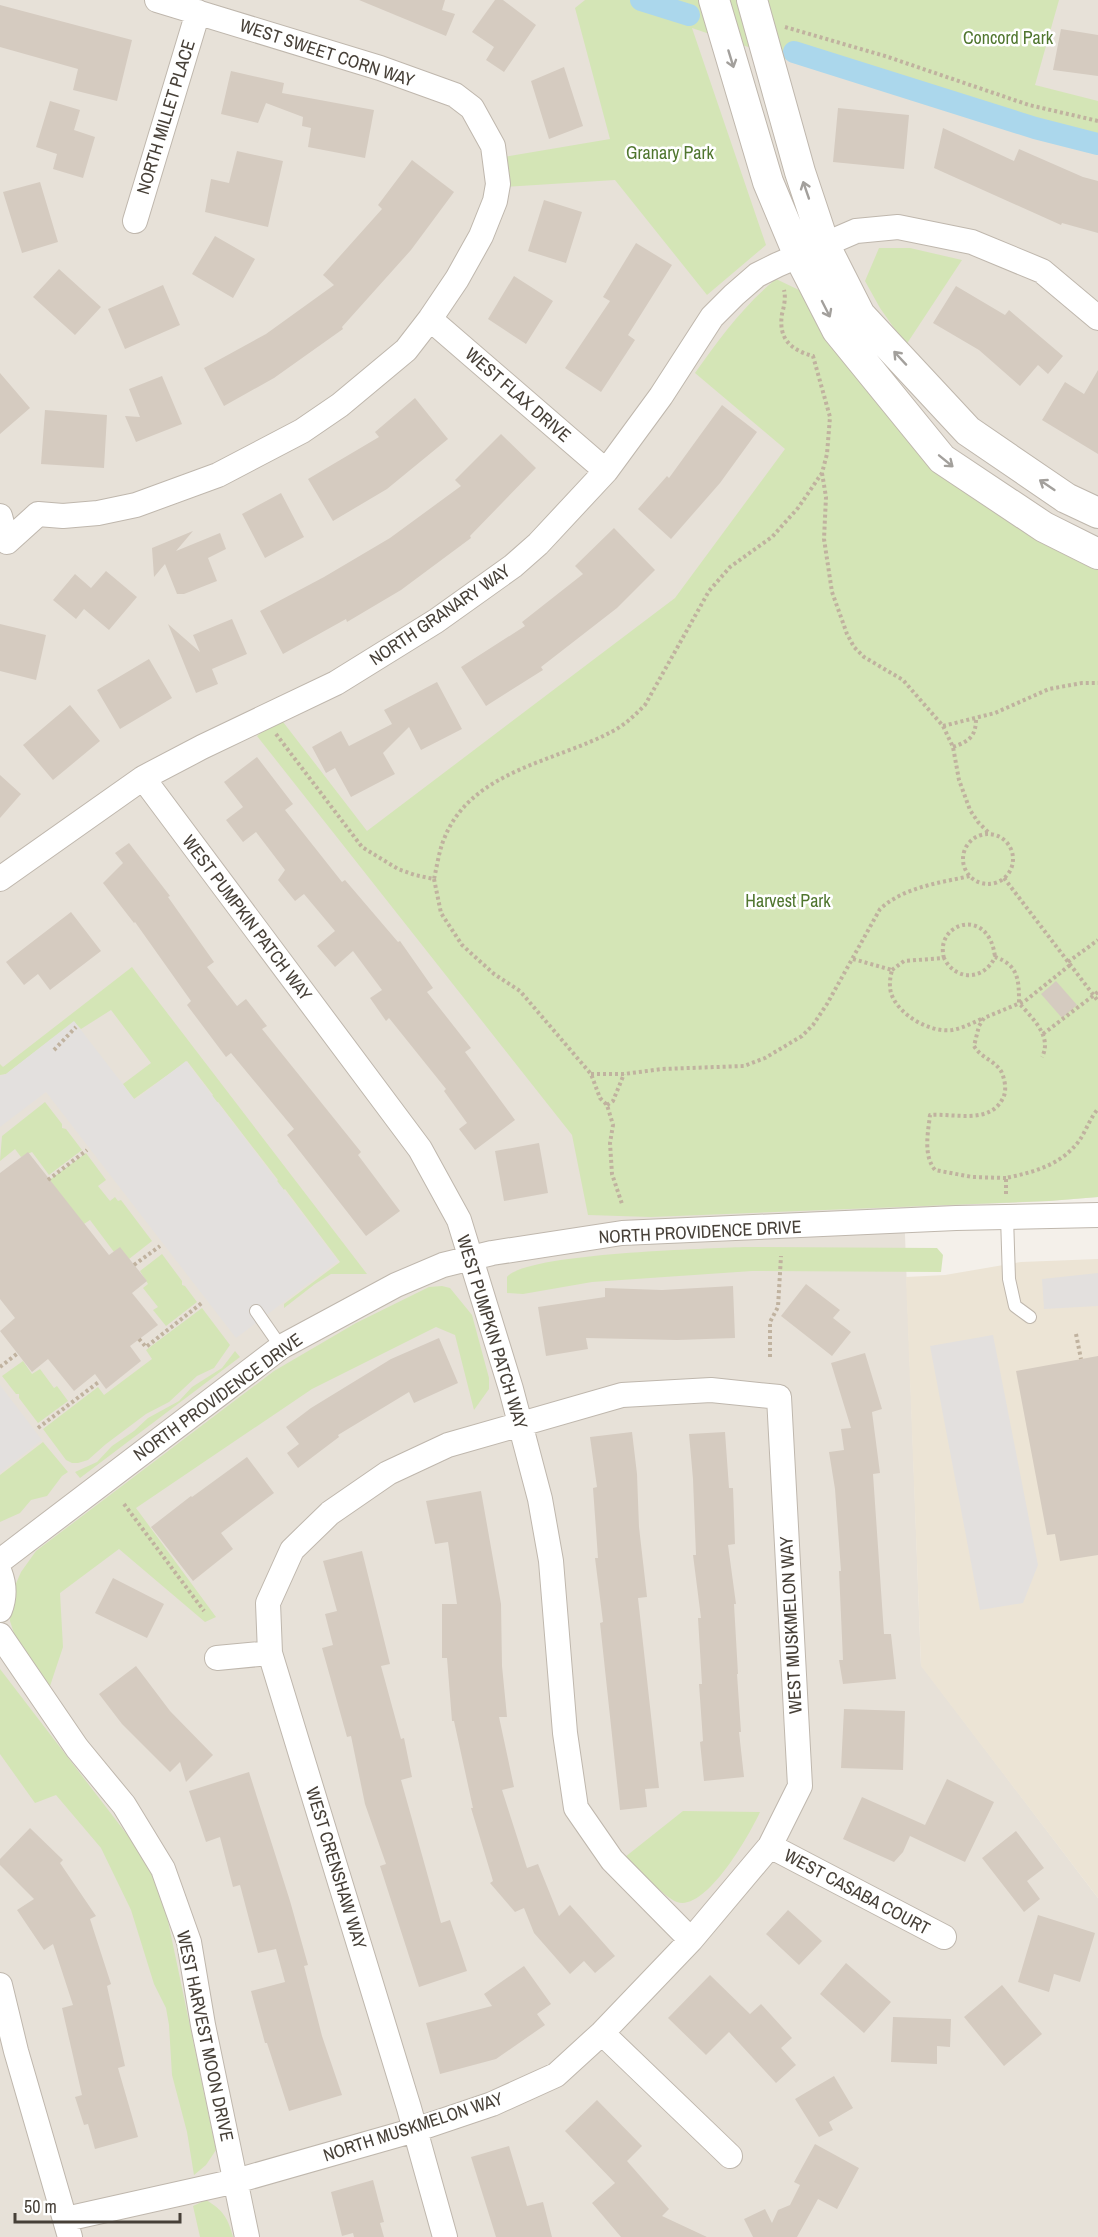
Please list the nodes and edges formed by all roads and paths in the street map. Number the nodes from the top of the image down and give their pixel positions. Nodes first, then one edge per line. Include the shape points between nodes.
1 (157, 0) edge
2 (714, 0) edge
3 (752, 0) edge
4 (198, 12) junction
5 (778, 25) dead end
6 (1098, 121) edge
7 (135, 221) dead end
8 (812, 250) junction
9 (784, 290) dead end
10 (1098, 318) edge
11 (430, 319) junction
12 (606, 471) junction
13 (822, 473) junction
14 (1098, 513) edge
15 (0, 516) edge
16 (1098, 554) edge
17 (1098, 683) edge
18 (976, 718) junction
19 (943, 726) junction
20 (275, 733) dead end
21 (953, 747) junction
22 (143, 778) junction
23 (990, 834) junction
24 (970, 876) junction
25 (1004, 878) junction
26 (0, 879) edge
27 (434, 879) junction
28 (1098, 939) edge
29 (994, 957) junction
30 (944, 958) junction
31 (853, 959) junction
32 (1069, 963) junction
33 (892, 970) junction
34 (1098, 992) edge
35 (1093, 995) junction
36 (1098, 1001) edge
37 (1019, 1003) junction
38 (984, 1018) junction
39 (76, 1027) dead end
40 (1043, 1035) junction
41 (54, 1050) dead end
42 (1042, 1057) dead end
43 (591, 1074) junction
44 (624, 1074) junction
45 (607, 1105) junction
46 (1098, 1109) edge
47 (87, 1150) dead end
48 (1006, 1178) junction
49 (48, 1180) dead end
50 (622, 1204) dead end
51 (1007, 1206) junction
52 (1098, 1215) edge
53 (160, 1246) dead end
54 (781, 1256) dead end
55 (470, 1258) junction
56 (134, 1265) dead end
57 (203, 1302) dead end
58 (256, 1311) dead end
59 (1030, 1317) dead end
60 (1076, 1334) dead end
61 (139, 1339) dead end
62 (281, 1347) junction
63 (18, 1353) dead end
64 (770, 1358) dead end
65 (1081, 1359) dead end
66 (0, 1367) edge
67 (100, 1381) dead end
68 (521, 1423) junction
69 (38, 1428) dead end
70 (124, 1504) dead end
71 (0, 1561) edge
72 (0, 1573) edge
73 (0, 1610) edge
74 (204, 1611) dead end
75 (0, 1635) edge
76 (270, 1653) junction
77 (217, 1658) dead end
78 (770, 1846) junction
79 (944, 1937) dead end
80 (691, 1940) junction
81 (0, 1985) edge
82 (602, 2032) junction
83 (8, 2051) edge
84 (415, 2130) junction
85 (730, 2156) dead end
86 (236, 2181) junction
87 (68, 2228) edge
88 (247, 2237) edge
89 (445, 2237) edge

1 - 4 street, WEST SWEET CORN WAY
2 -> 8 street via 768,182
8 -> 3 street via 800,172
4 - 7 street, NORTH MILLET PLACE
4 - 11 street, WEST SWEET CORN WAY via 380,68 455,95 472,108 494,146 498,184 495,201 467,262
5 - 6 path via 1029,105
8 - 10 street, NORTH GRANARY WAY via 856,231 898,227 972,242 1042,271
8 - 12 street, NORTH GRANARY WAY via 758,275 712,317
14 -> 8 street via 1066,498 968,431 860,315
8 -> 16 street via 837,330 942,459 1044,527
9 - 13 path via 783,334 788,345 813,356 830,417
11 - 12 street, WEST FLAX DRIVE
11 - 15 street, WEST SWEET CORN WAY via 405,350 340,405 302,431 218,474 136,505 98,513 38,514 7,542
12 - 22 street, NORTH GRANARY WAY via 521,559 436,621 336,683
13 - 19 path via 826,497 824,539 832,592 847,634 864,657 903,680
13 - 27 path via 772,537 730,567 709,591 645,705 614,731 510,774 464,805 444,839
17 - 18 path via 1049,688
18 - 19 path
18 - 21 path via 976,729 967,742
19 - 21 path
20 - 27 path via 362,847 398,869
21 - 23 path via 970,810
22 - 26 street, NORTH GRANARY WAY
22 - 55 street, WEST PUMPKIN PATCH WAY via 420,1149 459,1220
23 - 24 path via 982,834 968,844 963,860
23 - 25 path via 999,836 1011,848 1013,864
24 - 25 path via 990,884
24 - 31 path via 892,899 880,909
25 - 32 path
27 - 43 path via 441,913 462,945 520,992
28 - 32 path
29 - 30 path via 986,970 965,976 955,972
29 - 30 path via 986,932 967,924 949,933 943,947
29 - 37 path via 1017,975
30 - 33 path via 904,961
31 - 33 path
31 - 44 path via 813,1025 765,1058 744,1066
32 - 35 path
32 - 37 path
33 - 38 path via 892,995 917,1021 950,1030
34 - 35 path
35 - 36 path
35 - 40 path
37 - 38 path
37 - 40 path
38 - 48 path via 975,1046 980,1056 1001,1072 1005,1095 992,1111 983,1115 930,1115 929,1163 943,1173
39 - 41 path
40 - 42 path
43 - 44 path
43 - 45 path via 600,1098
44 - 45 path via 613,1101
45 - 50 path via 613,1125 612,1174
46 - 48 path via 1066,1156 1028,1174
47 - 49 path
48 - 51 path
51 - 52 street, NORTH PROVIDENCE DRIVE
51 - 55 street, NORTH PROVIDENCE DRIVE via 622,1233
51 - 59 lane via 1009,1279 1015,1306
53 - 56 path
54 - 64 path via 778,1307 770,1322
55 - 62 street, NORTH PROVIDENCE DRIVE via 443,1265 396,1286
55 - 68 street, WEST PUMPKIN PATCH WAY
57 - 61 path via 146,1347
58 - 62 lane
60 - 65 path
62 - 71 street, NORTH PROVIDENCE DRIVE
63 - 66 path
67 - 69 path
68 - 76 street, WEST CRENSHAW WAY via 448,1445 388,1473 330,1513 292,1550 268,1603
68 - 78 street, WEST MUSKMELON WAY via 622,1395 711,1390 779,1397 800,1786
68 - 80 street, WEST PUMPKIN PATCH WAY via 551,1561 565,1733 576,1808 612,1860
70 - 74 path
72 - 73 street via 5,1588
75 - 86 street, WEST HARVEST MOON DRIVE via 77,1748 124,1805 163,1869 189,1942
76 - 77 street
76 - 84 street, WEST CRENSHAW WAY
78 - 79 street, WEST CASABA COURT
78 - 80 street, NORTH MUSKMELON WAY
80 - 82 street, NORTH MUSKMELON WAY
81 - 83 street
82 - 84 street, NORTH MUSKMELON WAY via 556,2075 492,2104
82 - 85 street
83 - 87 street
84 - 86 street, NORTH MUSKMELON WAY
84 - 89 street, WEST CRENSHAW WAY
86 - 87 street, NORTH MUSKMELON WAY
86 - 88 street, WEST HARVEST MOON DRIVE

